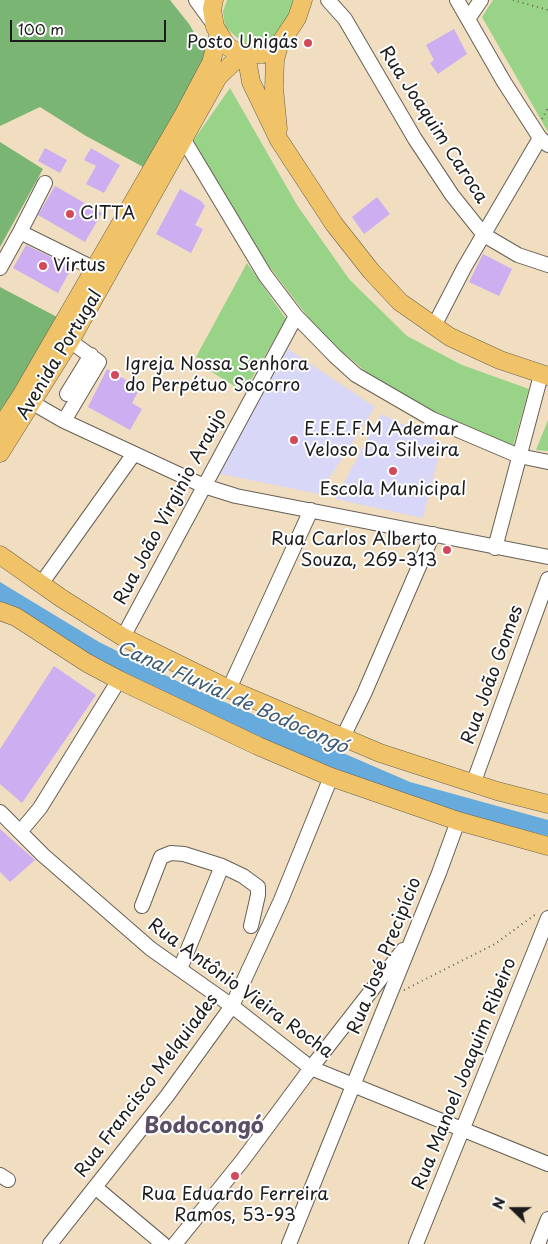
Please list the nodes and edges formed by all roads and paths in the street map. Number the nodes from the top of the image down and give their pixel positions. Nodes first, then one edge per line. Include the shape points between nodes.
1 (196, 0) edge
2 (303, 0) edge
3 (328, 0) edge
4 (458, 0) edge
5 (481, 0) edge
6 (513, 0) edge
7 (211, 3) edge
8 (548, 10) edge
9 (468, 19) junction
10 (217, 30) junction
11 (280, 44) junction
12 (245, 54) junction
13 (211, 77) junction
14 (548, 108) edge
15 (190, 114) junction
16 (544, 136) edge
17 (184, 140) junction
18 (279, 140) junction
19 (45, 183) dead end
20 (20, 232) junction
21 (484, 235) junction
22 (548, 265) edge
23 (0, 268) edge
24 (94, 268) junction
25 (296, 316) junction
26 (434, 326) junction
27 (70, 341) junction
28 (91, 355) junction
29 (544, 375) edge
30 (67, 394) dead end
31 (27, 400) junction
32 (64, 422) junction
33 (0, 428) edge
34 (0, 453) edge
35 (133, 455) junction
36 (519, 456) junction
37 (548, 462) edge
38 (204, 486) junction
39 (311, 510) junction
40 (433, 534) junction
41 (495, 548) junction
42 (0, 555) edge
43 (548, 558) edge
44 (548, 579) edge
45 (40, 584) junction
46 (0, 611) edge
47 (123, 636) junction
48 (119, 680) junction
49 (229, 690) junction
50 (342, 739) junction
51 (330, 777) junction
52 (473, 784) junction
53 (548, 804) edge
54 (0, 812) edge
55 (458, 821) junction
56 (20, 832) junction
57 (548, 846) edge
58 (222, 866) junction
59 (142, 906) dead end
60 (544, 914) edge
61 (251, 926) dead end
62 (413, 938) junction
63 (180, 969) junction
64 (388, 999) junction
65 (232, 1006) junction
66 (311, 1068) junction
67 (353, 1085) junction
68 (463, 1128) junction
69 (548, 1164) edge
70 (96, 1187) junction
71 (548, 1219) edge
72 (50, 1244) edge
73 (164, 1244) edge
74 (175, 1244) edge
75 (289, 1244) edge
76 (416, 1244) edge
77 (538, 1244) edge

1 - 10 street
2 - 11 main road
3 - 21 street, Rua Joaquim Caroca via 345,19 415,139 452,195
4 - 9 street
5 - 9 street
6 - 8 path
7 - 10 main road
9 - 16 street via 499,74
10 - 12 main road via 228,46
10 - 13 main road, Avenida Portugal
11 - 12 main road via 263,54
11 - 18 main road via 274,88
12 - 13 main road, Avenida Portugal
12 - 18 main road via 251,82
13 - 15 main road, Avenida Portugal
14 - 16 path via 542,119
15 - 17 main road, Avenida Portugal
15 - 24 main road, Avenida Portugal
16 - 21 street
17 - 25 street via 265,275
17 - 27 main road, Avenida Portugal
18 - 26 main road via 334,224 371,271 400,302
19 - 20 street
20 - 23 street
20 - 24 street
21 - 22 street, Rua Joaquim Caroca via 518,255
21 - 26 street
24 - 31 main road, Avenida Portugal
25 - 36 street via 356,375 386,394 432,420
25 - 38 street, Rua João Virginio Araujo
26 - 29 main road via 492,356
27 - 28 street
27 - 31 main road, Avenida Portugal
28 - 30 street
28 - 32 street via 97,359 98,366
29 - 36 street
31 - 32 street
31 - 33 main road, Avenida Portugal
31 - 34 main road, Avenida Portugal
32 - 35 street
35 - 38 street
35 - 45 street
36 - 37 street
36 - 41 street
38 - 39 street via 236,496
38 - 47 street, Rua João Virginio Araujo
39 - 40 street
39 - 49 street
40 - 41 street
40 - 50 street
41 - 43 street
42 - 45 main road
44 - 52 street, Rua João Gomes
45 - 47 main road
46 - 48 main road via 16,617
47 - 49 main road
48 - 51 main road
48 - 56 street via 40,808
49 - 50 main road
50 - 52 main road
51 - 55 main road
51 - 65 street, Rua Francisco Melquiades via 288,884
52 - 53 main road
54 - 56 street, Rua Antônio Vieira Rocha
55 - 57 main road
55 - 62 street, Rua José Precipício
56 - 63 street, Rua Antônio Vieira Rocha via 124,927
58 - 59 street via 184,854 165,854 158,863
58 - 61 street via 258,887
58 - 63 street
60 - 64 path via 495,944
60 - 68 street, Rua Manoel Joaquim Ribeiro
62 - 64 street, Rua José Precipício
62 - 66 street
63 - 65 street, Rua Antônio Vieira Rocha
64 - 67 street, Rua José Precipício
65 - 66 street, Rua Antônio Vieira Rocha
65 - 70 street, Rua Francisco Melquiades
66 - 67 street, Rua Antônio Vieira Rocha
66 - 74 street
67 - 68 street, Rua Antônio Vieira Rocha
67 - 75 street, Rua José Precipício
68 - 69 street, Rua Antônio Vieira Rocha
68 - 76 street, Rua Manoel Joaquim Ribeiro
70 - 72 street, Rua Francisco Melquiades
70 - 73 street
71 - 77 street

